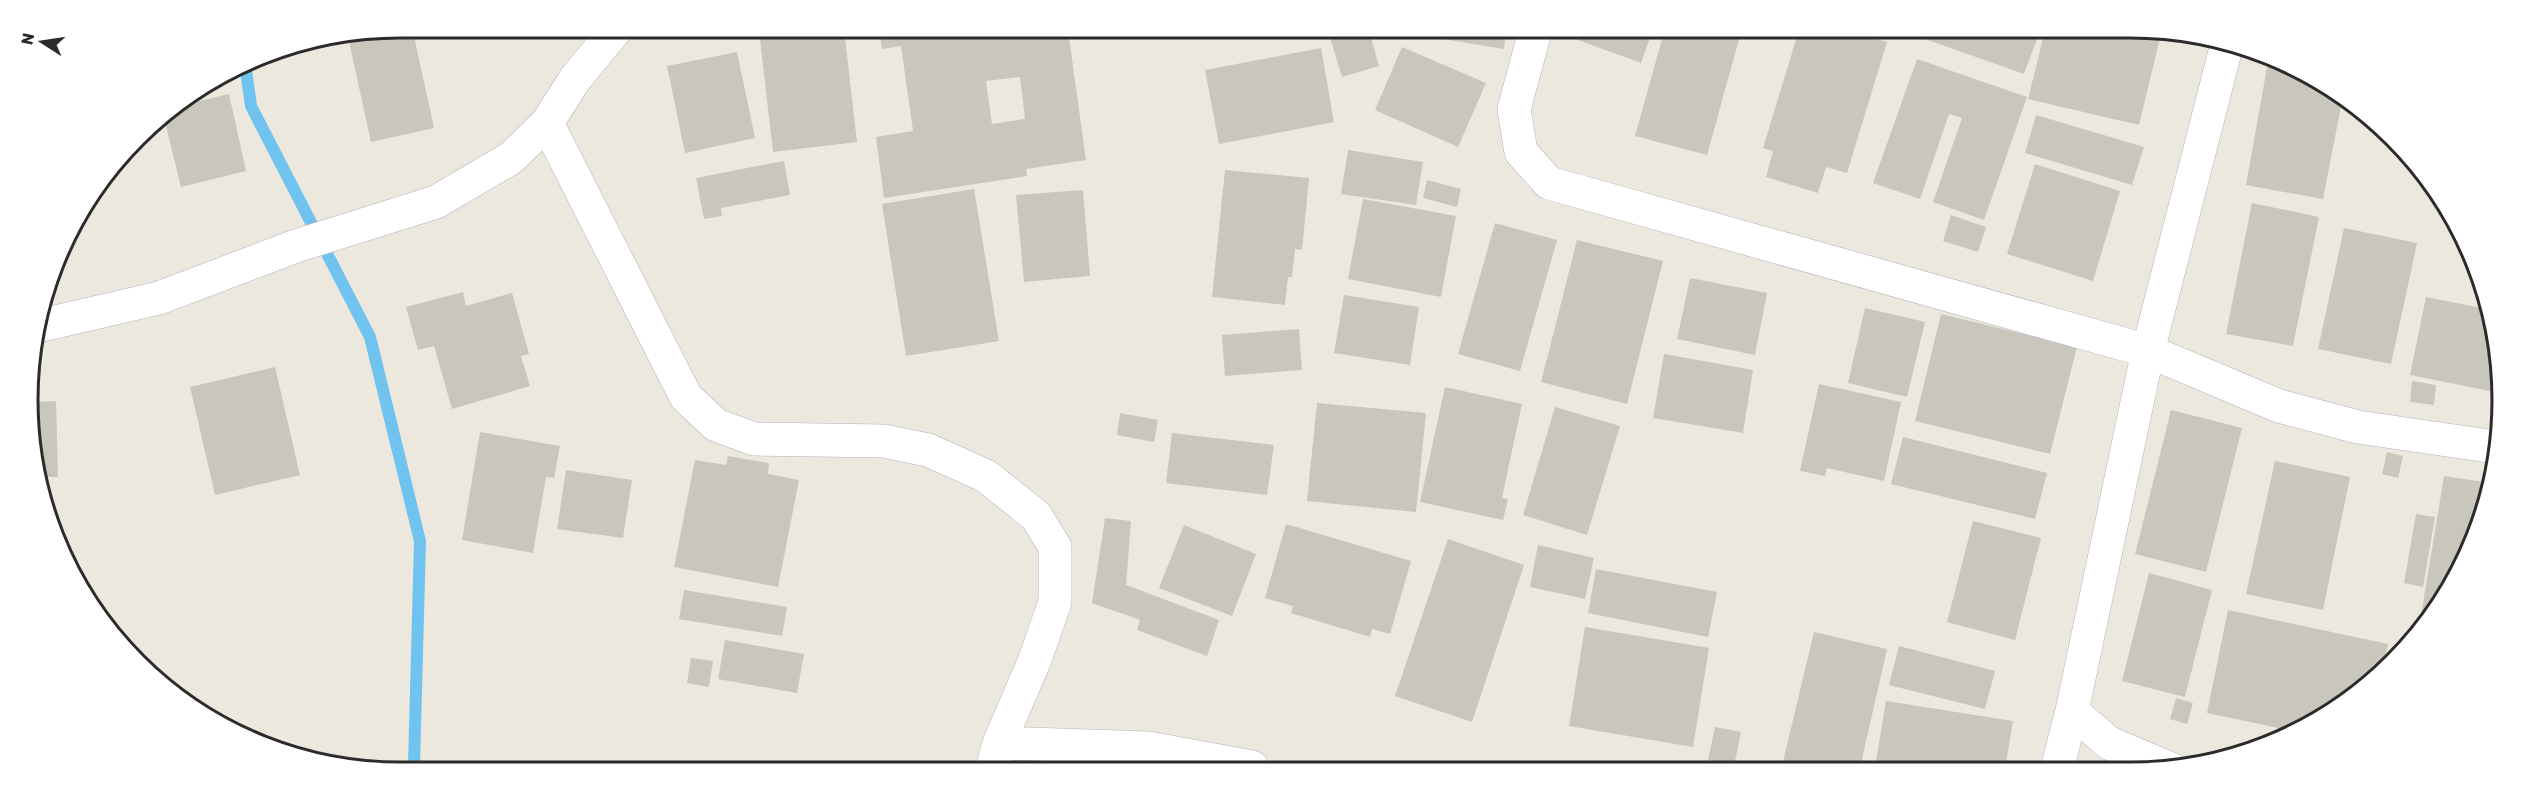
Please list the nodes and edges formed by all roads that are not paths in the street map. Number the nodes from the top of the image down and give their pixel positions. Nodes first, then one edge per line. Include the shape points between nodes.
1 (610, 37) edge
2 (1534, 37) edge
3 (2225, 51) edge
4 (547, 123) junction
5 (45, 324) edge
6 (2148, 351) junction
7 (2488, 446) edge
8 (2072, 711) junction
9 (996, 754) edge
10 (2152, 761) edge
11 (1225, 762) edge
12 (2059, 762) edge

1 - 4 street
2 - 6 street via 1515,109 1521,152 1549,183
3 - 6 street
4 - 5 street via 511,158 436,202 296,246 159,298
4 - 9 street via 686,397 716,425 754,439 884,441 928,450 987,476 1036,516 1055,547 1055,602
6 - 7 street via 2279,406 2358,427
6 - 8 street
8 - 10 street via 2109,743
8 - 12 street
9 - 11 street via 1148,748

